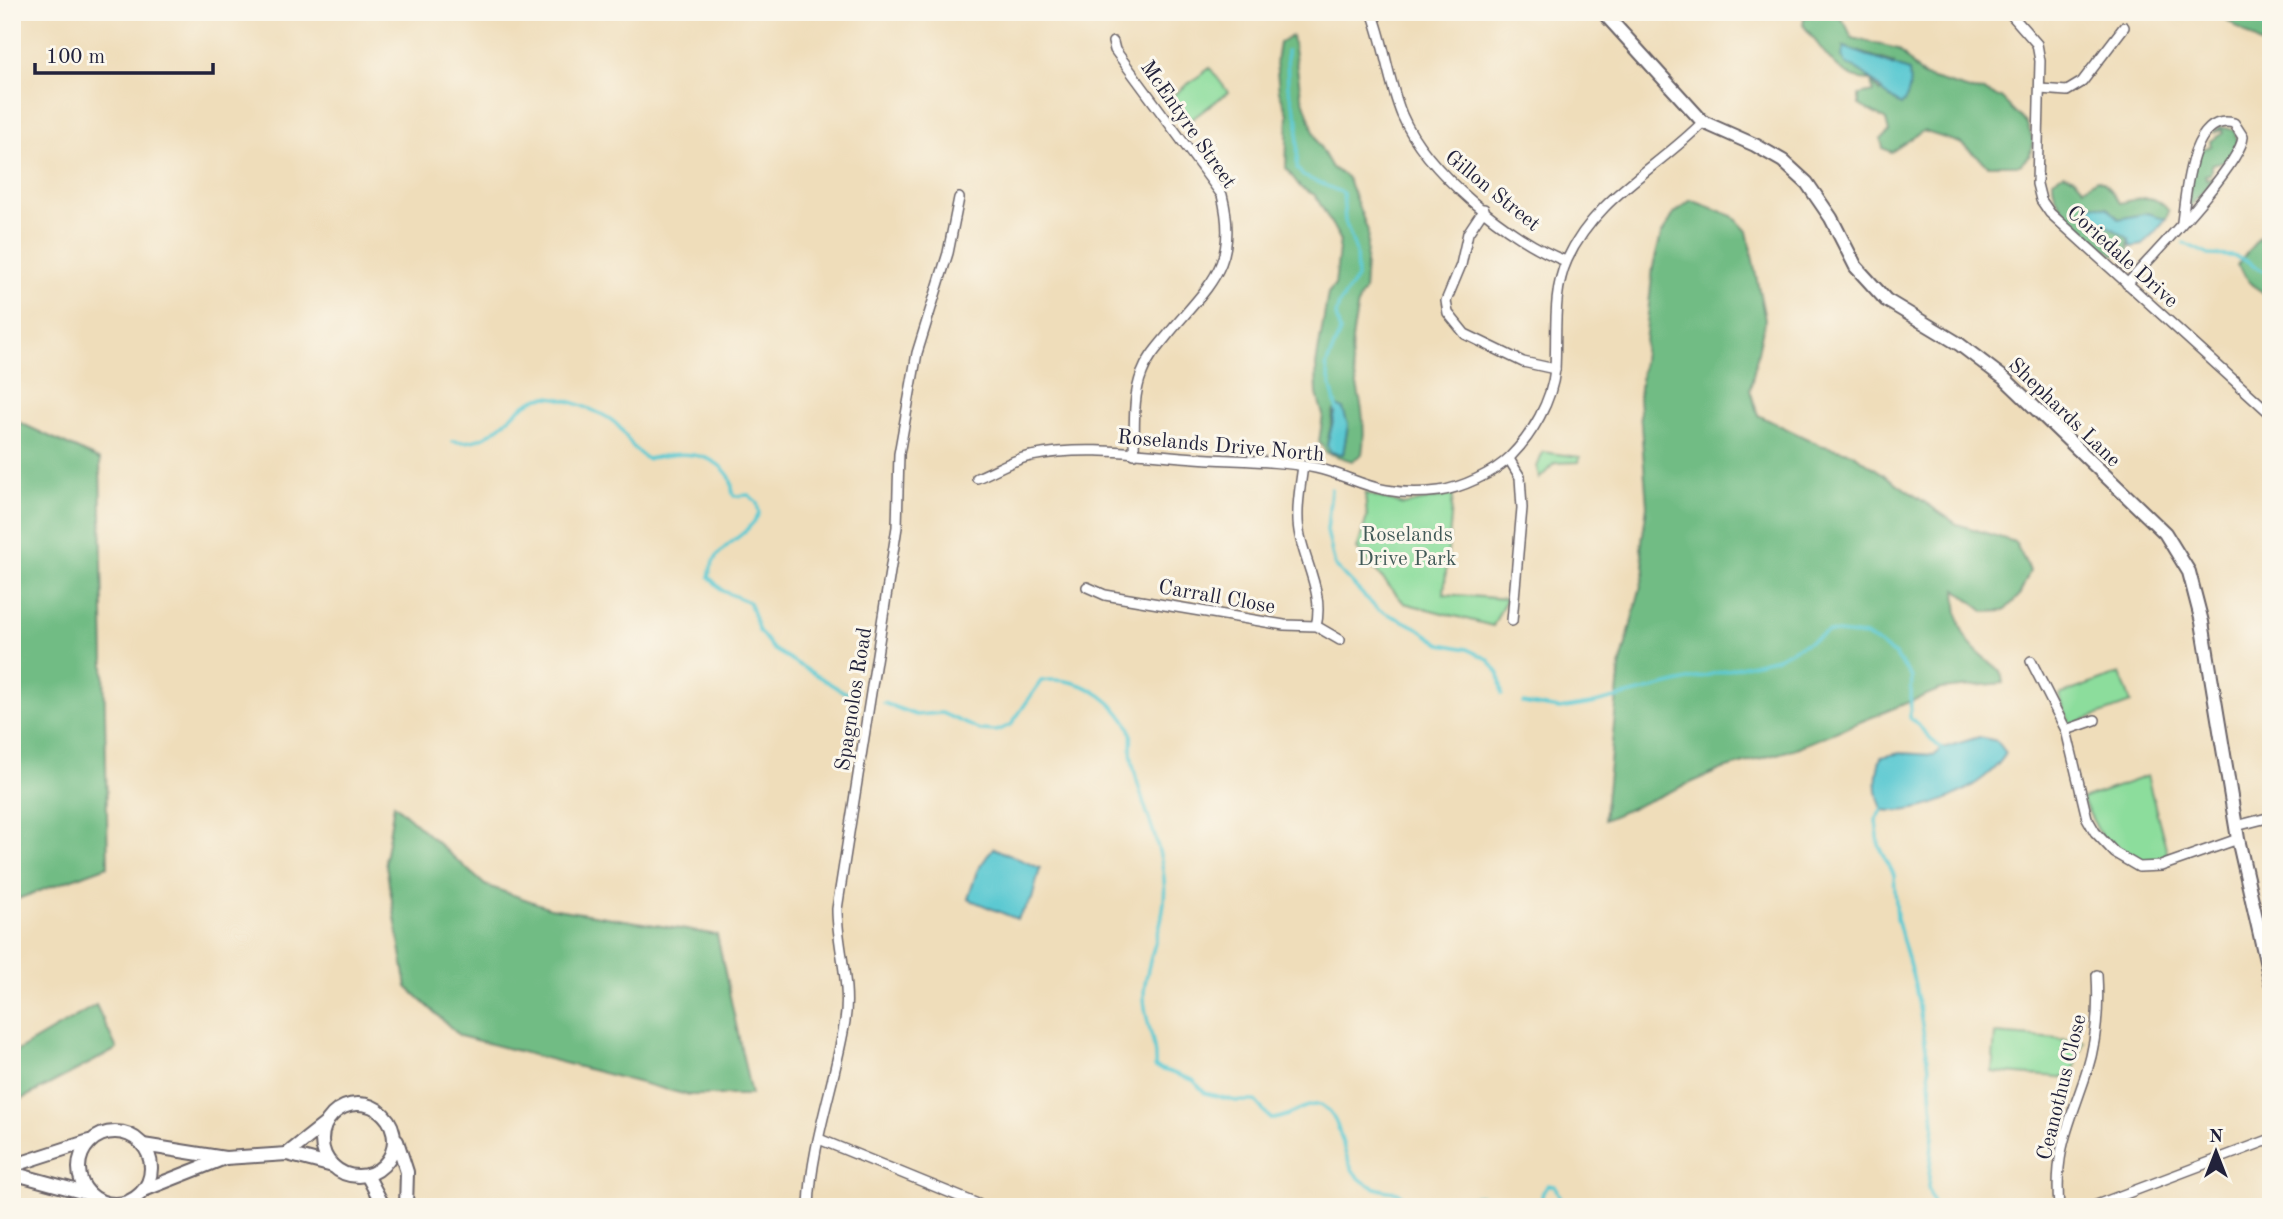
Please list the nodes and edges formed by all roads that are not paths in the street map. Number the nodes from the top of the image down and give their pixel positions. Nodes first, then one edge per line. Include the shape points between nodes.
1 (1372, 12) edge
2 (1603, 12) edge
3 (2009, 12) edge
4 (2124, 27) dead end
5 (1113, 42) dead end
6 (2040, 89) junction
7 (1703, 122) junction
8 (959, 198) dead end
9 (1484, 209) junction
10 (2182, 222) junction
11 (1566, 261) junction
12 (2127, 284) junction
13 (1555, 369) junction
14 (2271, 414) edge
15 (1134, 454) junction
16 (1508, 459) junction
17 (1303, 466) junction
18 (978, 478) dead end
19 (1087, 587) dead end
20 (1512, 621) dead end
21 (1316, 625) junction
22 (1340, 640) dead end
23 (2031, 661) dead end
24 (2095, 720) dead end
25 (2066, 730) junction
26 (2271, 817) edge
27 (2237, 833) junction
28 (2097, 975) dead end
29 (2271, 983) edge
30 (327, 1122) junction
31 (392, 1127) junction
32 (819, 1139) junction
33 (2271, 1139) edge
34 (90, 1141) junction
35 (143, 1145) junction
36 (287, 1154) junction
37 (225, 1158) junction
38 (12, 1166) edge
39 (333, 1166) junction
40 (12, 1174) edge
41 (367, 1175) junction
42 (144, 1190) junction
43 (89, 1194) junction
44 (384, 1207) edge
45 (406, 1207) edge
46 (809, 1207) edge
47 (985, 1207) edge
48 (2059, 1207) edge
49 (2091, 1207) edge

1 - 9 street, Gillon Street via 1392,88 1415,140 1449,181
2 - 7 street, Shephards Lane
3 - 6 street, Coriedale Drive via 2037,44
4 - 6 street via 2082,82 2067,91
5 - 15 street, McEntyre Street via 1222,195 1228,218 1228,248 1218,276 1152,354 1142,373 1136,397
6 - 12 street, Coriedale Drive via 2037,184 2041,200
7 - 11 street, Roselands Drive North via 1677,148 1613,195
7 - 27 street, Shephards Lane via 1783,161 1807,183 1856,267 1886,300 1959,344 2005,379 2165,534 2189,572 2202,622
8 - 32 street, Spagnolos Road via 948,253 917,353 899,454 897,527 837,909 846,967 845,1019
9 - 11 street, Gillon Street via 1546,254
9 - 13 street via 1468,233 1446,301 1448,313 1465,334 1523,362
10 - 10 street via 2240,150 2242,132 2234,123 2214,125 2194,153
10 - 12 street
11 - 13 street, Roselands Drive North via 1556,305
12 - 14 street, Coriedale Drive
13 - 16 street, Roselands Drive North via 1534,427
15 - 17 street, Roselands Drive North
15 - 18 street, Roselands Drive North via 1073,451 1029,456
16 - 17 street, Roselands Drive North via 1440,491 1386,491
16 - 20 street via 1520,477 1522,508
17 - 21 street via 1299,534 1317,594
19 - 21 street, Carrall Close via 1105,595 1240,618
21 - 22 street
23 - 25 street
24 - 25 street
25 - 27 street via 2088,818 2104,842 2131,864 2161,866
26 - 27 street
27 - 29 street, Shephards Lane
28 - 48 street, Ceanothus Close via 2095,1041 2061,1140
30 - 31 street via 344,1107 367,1105 378,1109
30 - 36 street
30 - 39 street via 322,1145
31 - 41 street via 393,1151 387,1162
31 - 45 street via 407,1172
32 - 46 street, Spagnolos Road
32 - 47 street
33 - 49 street
34 - 35 street via 112,1132 134,1137
34 - 38 street
34 - 43 street via 78,1173
35 - 37 street
35 - 42 street via 151,1167
36 - 37 street
36 - 39 street
37 - 42 street
39 - 41 street via 355,1176
40 - 43 street
41 - 44 street
42 - 43 street via 135,1198 111,1204

